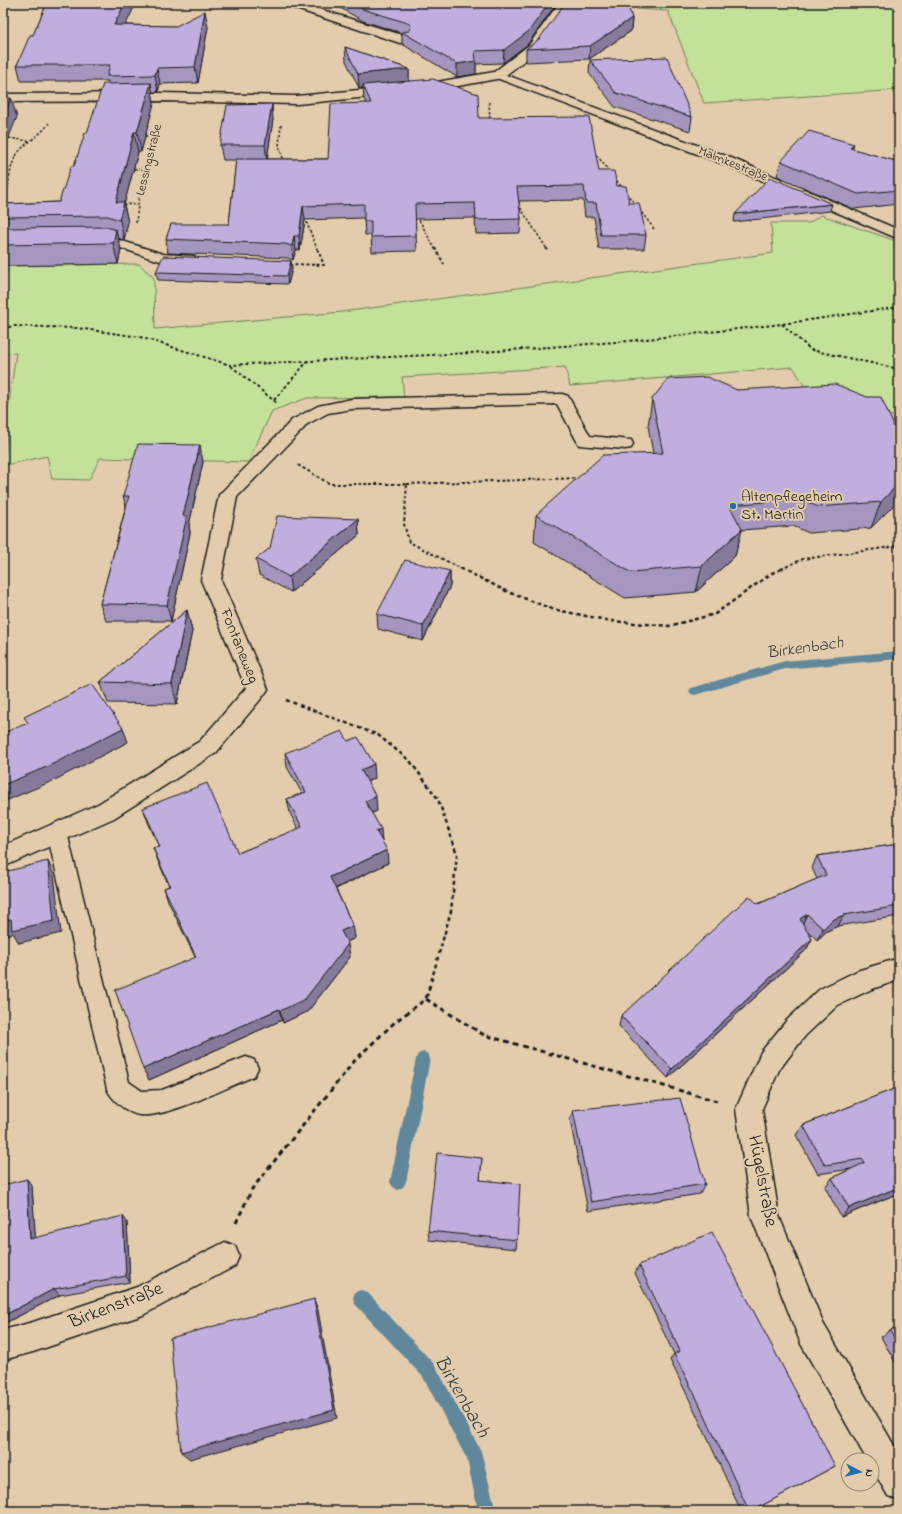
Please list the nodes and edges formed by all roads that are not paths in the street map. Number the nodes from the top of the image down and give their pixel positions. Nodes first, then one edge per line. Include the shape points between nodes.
1 (288, 3) edge
2 (562, 3) edge
3 (404, 40) edge
4 (498, 75) junction
5 (3, 98) edge
6 (899, 234) edge
7 (81, 242) edge
8 (201, 260) edge
9 (298, 424) joint
10 (625, 444) dead end
11 (57, 833) junction
12 (3, 857) edge
13 (899, 969) edge
14 (246, 1068) dead end
15 (225, 1256) road end
16 (3, 1345) edge
17 (899, 1485) edge

1 - 3 street
2 - 4 street via 562,7 533,48
4 - 5 street via 431,87 284,100 163,97
4 - 6 lane, Malmkestraße via 725,160
7 - 8 lane via 113,242 162,258
9 - 10 lane via 324,409 352,404 562,400 585,441
9 - 11 street, Fontaneweg via 228,495 211,580 257,689 208,746 106,811
11 - 12 street, Fontaneweg
11 - 14 lane via 119,1089 139,1103 162,1102
13 - 17 street, Hügelstraße via 866,979 829,997 796,1028 770,1061 749,1109 765,1216 812,1333
15 - 16 street, Birkenstraße via 143,1300

